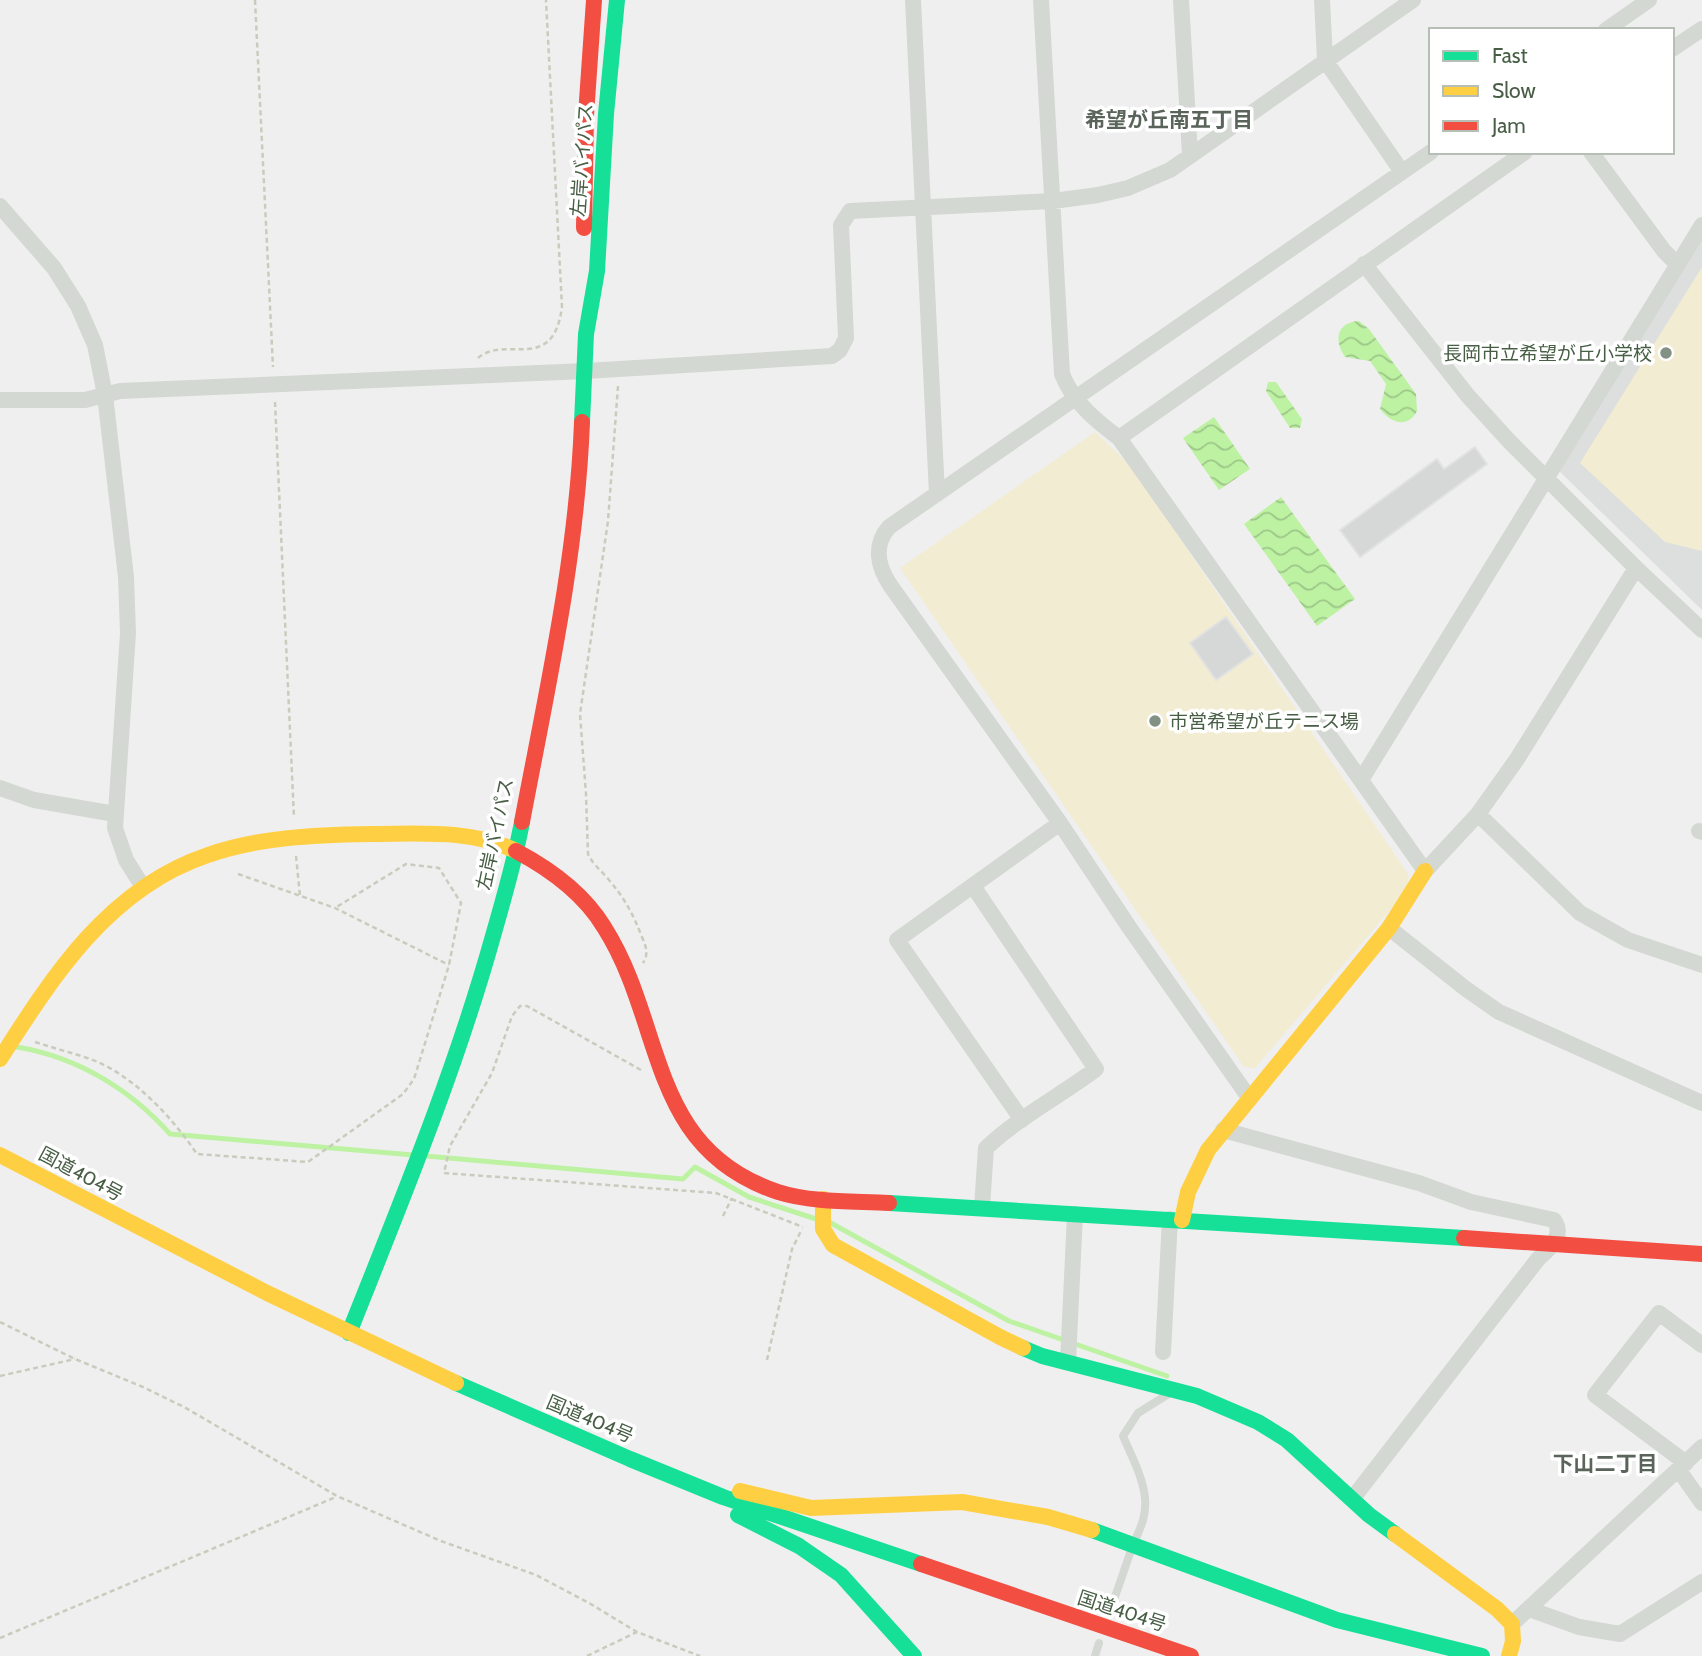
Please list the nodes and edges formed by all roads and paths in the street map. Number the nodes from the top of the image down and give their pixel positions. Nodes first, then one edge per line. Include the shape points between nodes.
1 (255, 0) edge
2 (546, 0) edge
3 (594, 0) edge
4 (617, 0) edge
5 (913, 0) edge
6 (1041, 0) edge
7 (1181, 0) edge
8 (1322, 0) edge
9 (1413, 0) edge
10 (1649, 0) edge
11 (1609, 28) edge
12 (1702, 29) edge
13 (1674, 48) edge
14 (1325, 60) junction
15 (1429, 153) edge
16 (1522, 154) edge
17 (1592, 154) edge
18 (1190, 155) junction
19 (1402, 172) junction
20 (1053, 201) junction
21 (0, 206) edge
22 (923, 208) junction
23 (1702, 225) edge
24 (1364, 264) junction
25 (1677, 264) junction
26 (588, 322) junction
27 (586, 371) junction
28 (466, 375) junction
29 (619, 377) dead end
30 (274, 385) junction
31 (105, 395) junction
32 (1076, 399) junction
33 (0, 400) edge
34 (1119, 438) junction
35 (1546, 477) junction
36 (937, 494) junction
37 (1636, 568) junction
38 (1702, 631) edge
39 (1361, 780) junction
40 (0, 788) edge
41 (115, 814) junction
42 (1478, 814) junction
43 (1060, 823) junction
44 (295, 840) junction
45 (517, 851) junction
46 (1425, 871) junction
47 (238, 874) dead end
48 (973, 886) junction
49 (143, 887) junction
50 (300, 896) junction
51 (335, 908) junction
52 (1389, 928) junction
53 (449, 965) junction
54 (1702, 965) edge
55 (629, 978) junction
56 (15, 1035) junction
57 (0, 1059) edge
58 (660, 1068) junction
59 (1250, 1099) junction
60 (1702, 1104) edge
61 (1022, 1120) junction
62 (1223, 1130) junction
63 (0, 1155) edge
64 (745, 1178) junction
65 (732, 1198) junction
66 (823, 1199) junction
67 (982, 1207) junction
68 (1075, 1214) junction
69 (723, 1216) dead end
70 (1176, 1220) junction
71 (803, 1227) junction
72 (821, 1228) junction
73 (1553, 1244) junction
74 (1702, 1254) edge
75 (0, 1322) edge
76 (349, 1333) junction
77 (1702, 1345) edge
78 (1163, 1352) dead end
79 (75, 1359) junction
80 (767, 1360) dead end
81 (1068, 1362) junction
82 (0, 1376) edge
83 (1175, 1390) junction
84 (1702, 1447) edge
85 (607, 1449) junction
86 (1682, 1466) junction
87 (337, 1496) junction
88 (1353, 1498) junction
89 (1702, 1503) edge
90 (1133, 1546) junction
91 (1702, 1582) edge
92 (1529, 1609) junction
93 (1109, 1613) dead end
94 (1512, 1624) junction
95 (637, 1632) junction
96 (0, 1638) edge
97 (1099, 1643) dead end
98 (587, 1656) edge
99 (700, 1656) edge
100 (914, 1656) edge
101 (1095, 1656) edge
102 (1191, 1656) edge
103 (1482, 1656) edge
104 (1509, 1656) edge

1 - 30 path
2 - 28 path via 560,323 534,349 480,355
3 - 26 main road, 左岸バイパス via 584,179
4 - 26 main road, 左岸バイパス via 597,271
5 - 22 street
6 - 20 street
7 - 18 street
8 - 14 street
9 - 14 street
10 - 11 street
12 - 13 street
14 - 18 street
14 - 19 street
15 - 19 street
16 - 24 street
17 - 25 street
18 - 20 street via 1170,170 1128,188
19 - 32 street
20 - 22 street
20 - 32 street via 1062,374
21 - 31 street via 54,268 78,306 95,345
22 - 27 street via 850,211 841,225 846,338 832,356
22 - 36 street
23 - 25 street
24 - 34 street
24 - 35 street via 1468,396
25 - 35 street
26 - 27 main road, 左岸バイパス
27 - 28 street
27 - 45 main road, 左岸バイパス via 569,571
28 - 30 street
29 - 55 path via 608,521 580,714 588,854 634,913 647,949 646,958
30 - 31 street
30 - 44 path
31 - 33 street via 85,400
31 - 41 street via 128,633
32 - 34 street
32 - 36 street
34 - 39 street
35 - 37 street
35 - 39 street
36 - 43 street via 882,536 878,550 883,575
37 - 38 street
37 - 42 street via 1566,684
39 - 46 street
40 - 41 street via 34,800
41 - 49 street via 118,841
42 - 46 street
42 - 54 street via 1580,914 1628,940
43 - 48 street
43 - 59 street
44 - 45 main road via 459,835
44 - 49 main road via 220,851 177,866
44 - 50 path
45 - 55 main road via 587,904 604,925
45 - 76 main road, 左岸バイパス via 479,986 427,1139
46 - 52 main road
47 - 50 path
48 - 61 street via 1096,1069
48 - 61 street via 897,940
49 - 56 main road via 98,923
50 - 51 path
51 - 53 path
51 - 53 path via 406,864 439,868 461,903
52 - 59 main road
52 - 60 street via 1499,1012
53 - 56 path via 414,1079 403,1094 309,1162 197,1154 174,1120 123,1077 97,1062
55 - 58 main road
56 - 57 main road
58 - 64 main road via 699,1143
58 - 65 path via 638,1071 520,1006 512,1016 492,1073 450,1146 444,1173 716,1193
59 - 62 main road
61 - 67 street via 986,1148
62 - 70 main road via 1208,1150
62 - 73 street via 1419,1183 1472,1202 1554,1220 1558,1224
63 - 76 main road, 国道404号
64 - 65 path
64 - 66 main road via 780,1192
65 - 69 path
65 - 71 path
66 - 67 main road
66 - 72 main road
67 - 68 main road
68 - 70 main road
68 - 81 street
70 - 73 main road
70 - 78 street
71 - 72 path
71 - 80 path via 792,1249
72 - 81 main road via 833,1245 1000,1337
73 - 74 main road
73 - 88 street
75 - 79 path
76 - 85 main road, 国道404号
77 - 86 street via 1659,1313 1595,1395
79 - 82 path
79 - 87 path via 184,1407
81 - 83 main road
83 - 88 main road via 1258,1422 1287,1440
83 - 90 lane via 1138,1413 1123,1436 1145,1495 1146,1511
84 - 86 street
85 - 90 main road via 736,1490 811,1508 962,1502 1048,1517
85 - 100 main road via 802,1547 852,1586
85 - 102 main road, 国道404号 via 727,1498
86 - 89 street
86 - 92 street
87 - 95 path via 536,1576
87 - 96 path
88 - 94 main road
90 - 93 lane
90 - 103 main road via 1337,1620
91 - 92 street via 1620,1634 1579,1628
92 - 94 street
94 - 104 main road
95 - 98 path
95 - 99 path
97 - 101 lane

